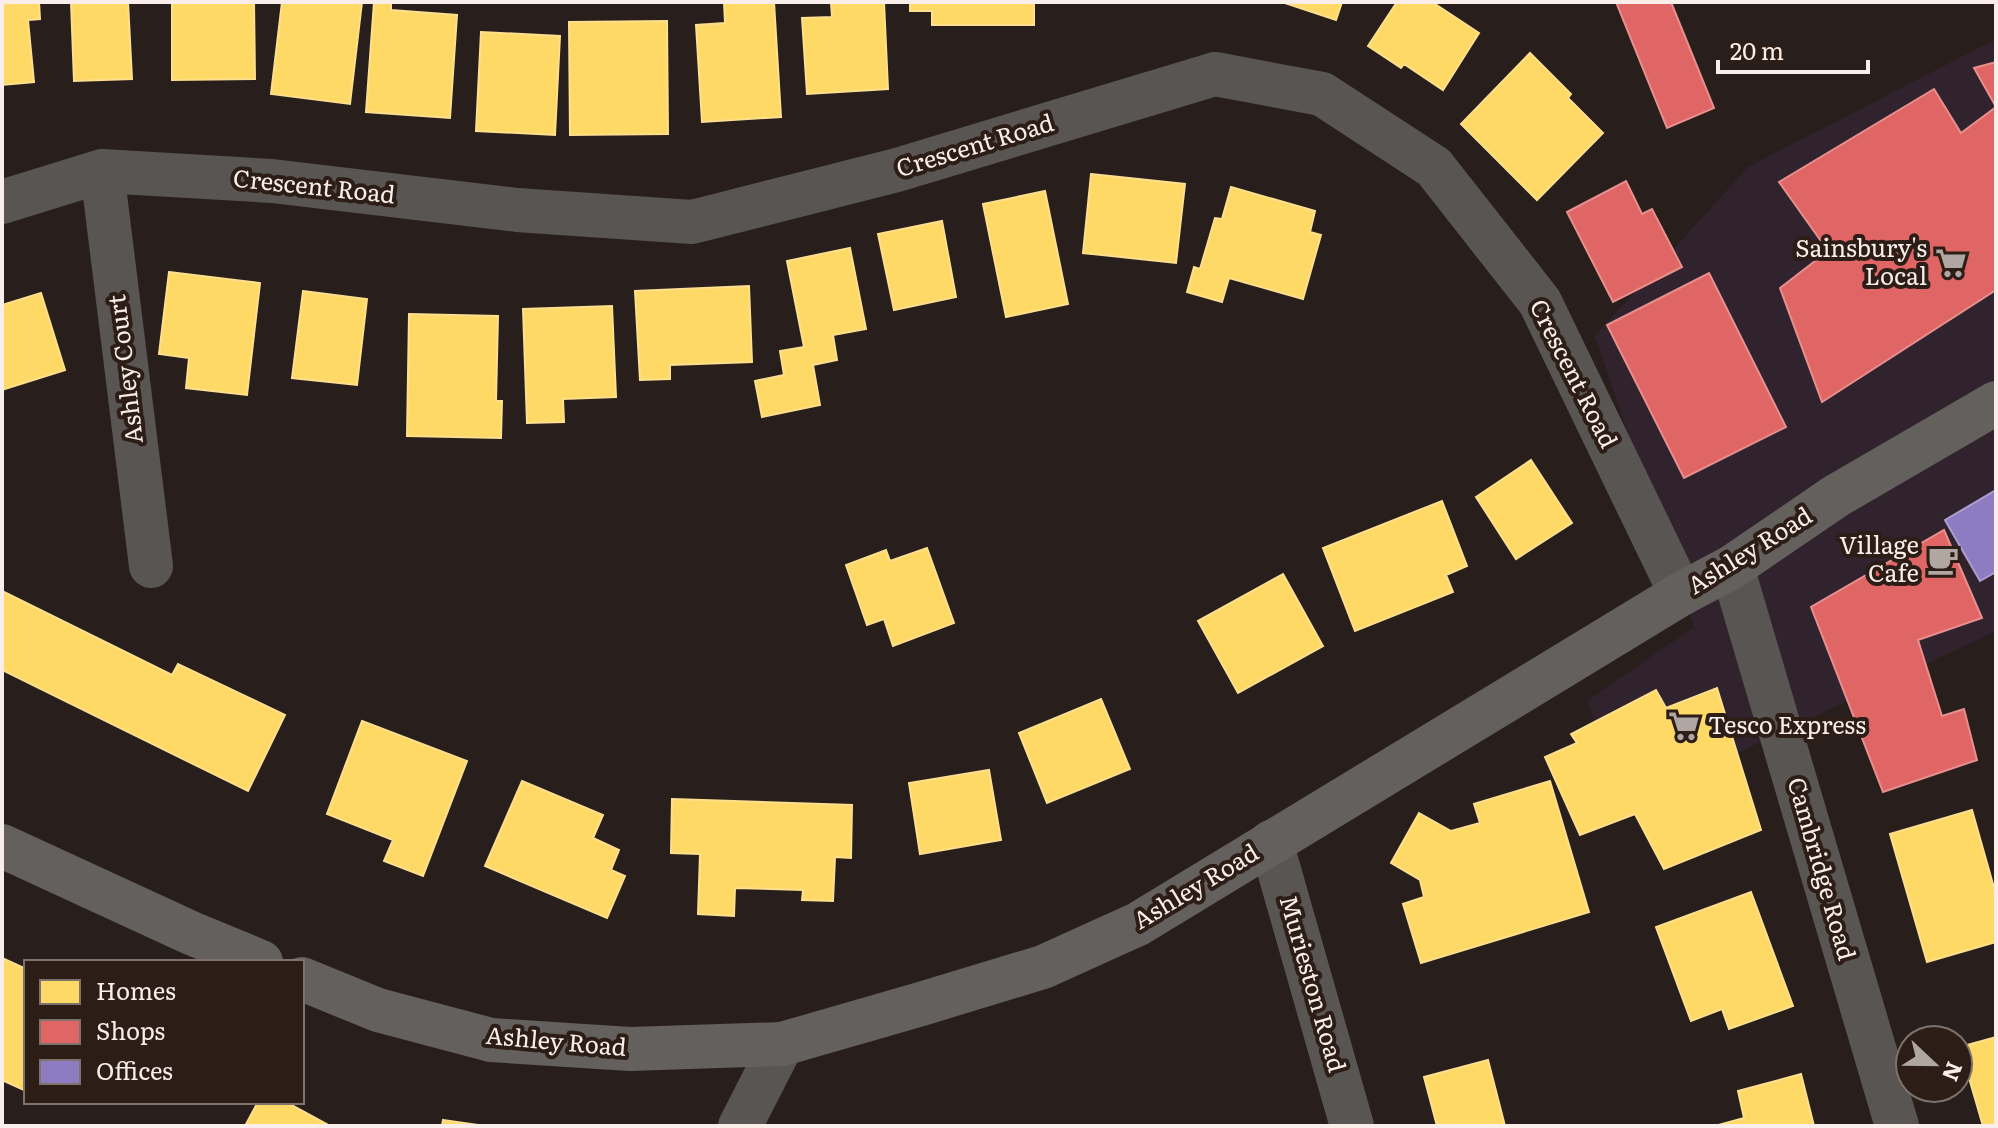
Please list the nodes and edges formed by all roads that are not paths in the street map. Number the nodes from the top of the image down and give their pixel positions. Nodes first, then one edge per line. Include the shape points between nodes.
1 (102, 171) junction
2 (2, 202) edge
3 (1996, 403) edge
4 (151, 566) dead end
5 (1732, 567) junction
6 (1681, 594) junction
7 (1271, 842) junction
8 (2, 846) edge
9 (256, 960) edge
10 (304, 980) edge
11 (782, 1044) junction
12 (740, 1126) edge
13 (1352, 1126) edge
14 (1897, 1126) edge

1 - 2 street, Crescent Road
1 - 4 street, Ashley Court
1 - 6 street, Crescent Road via 272,181 517,210 692,222 897,170 1215,74 1322,94 1434,167 1540,302
3 - 5 main road, Ashley Road via 1836,496
5 - 6 main road, Ashley Road
5 - 14 street, Cambridge Road
6 - 7 main road, Ashley Road
7 - 11 main road, Ashley Road via 1138,924 1043,967
7 - 13 street, Murieston Road
8 - 9 main road
10 - 11 main road, Ashley Road via 378,1010 491,1040 630,1049
11 - 12 street

